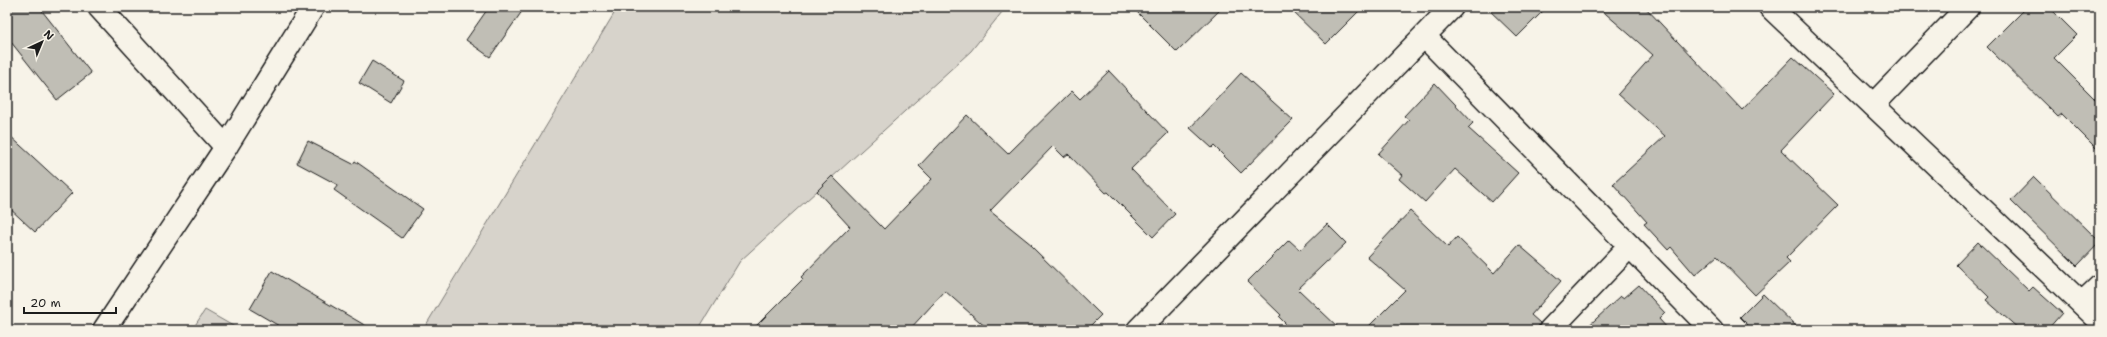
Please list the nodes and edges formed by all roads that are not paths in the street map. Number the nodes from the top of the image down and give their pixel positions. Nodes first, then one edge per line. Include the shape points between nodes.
1 (99, 7) edge
2 (313, 7) edge
3 (1452, 7) edge
4 (1770, 7) edge
5 (1968, 7) edge
6 (1424, 36) junction
7 (1873, 105) junction
8 (226, 147) junction
9 (1630, 246) junction
10 (2100, 286) edge
11 (2082, 303) junction
12 (2100, 321) edge
13 (104, 330) edge
14 (1138, 330) edge
15 (1550, 330) edge
16 (1712, 330) edge

1 - 8 street
2 - 8 street
3 - 6 street
4 - 7 street
5 - 7 street
6 - 9 street
6 - 14 street
7 - 11 street
8 - 13 street
9 - 15 street
9 - 16 street
10 - 11 street
11 - 12 street

